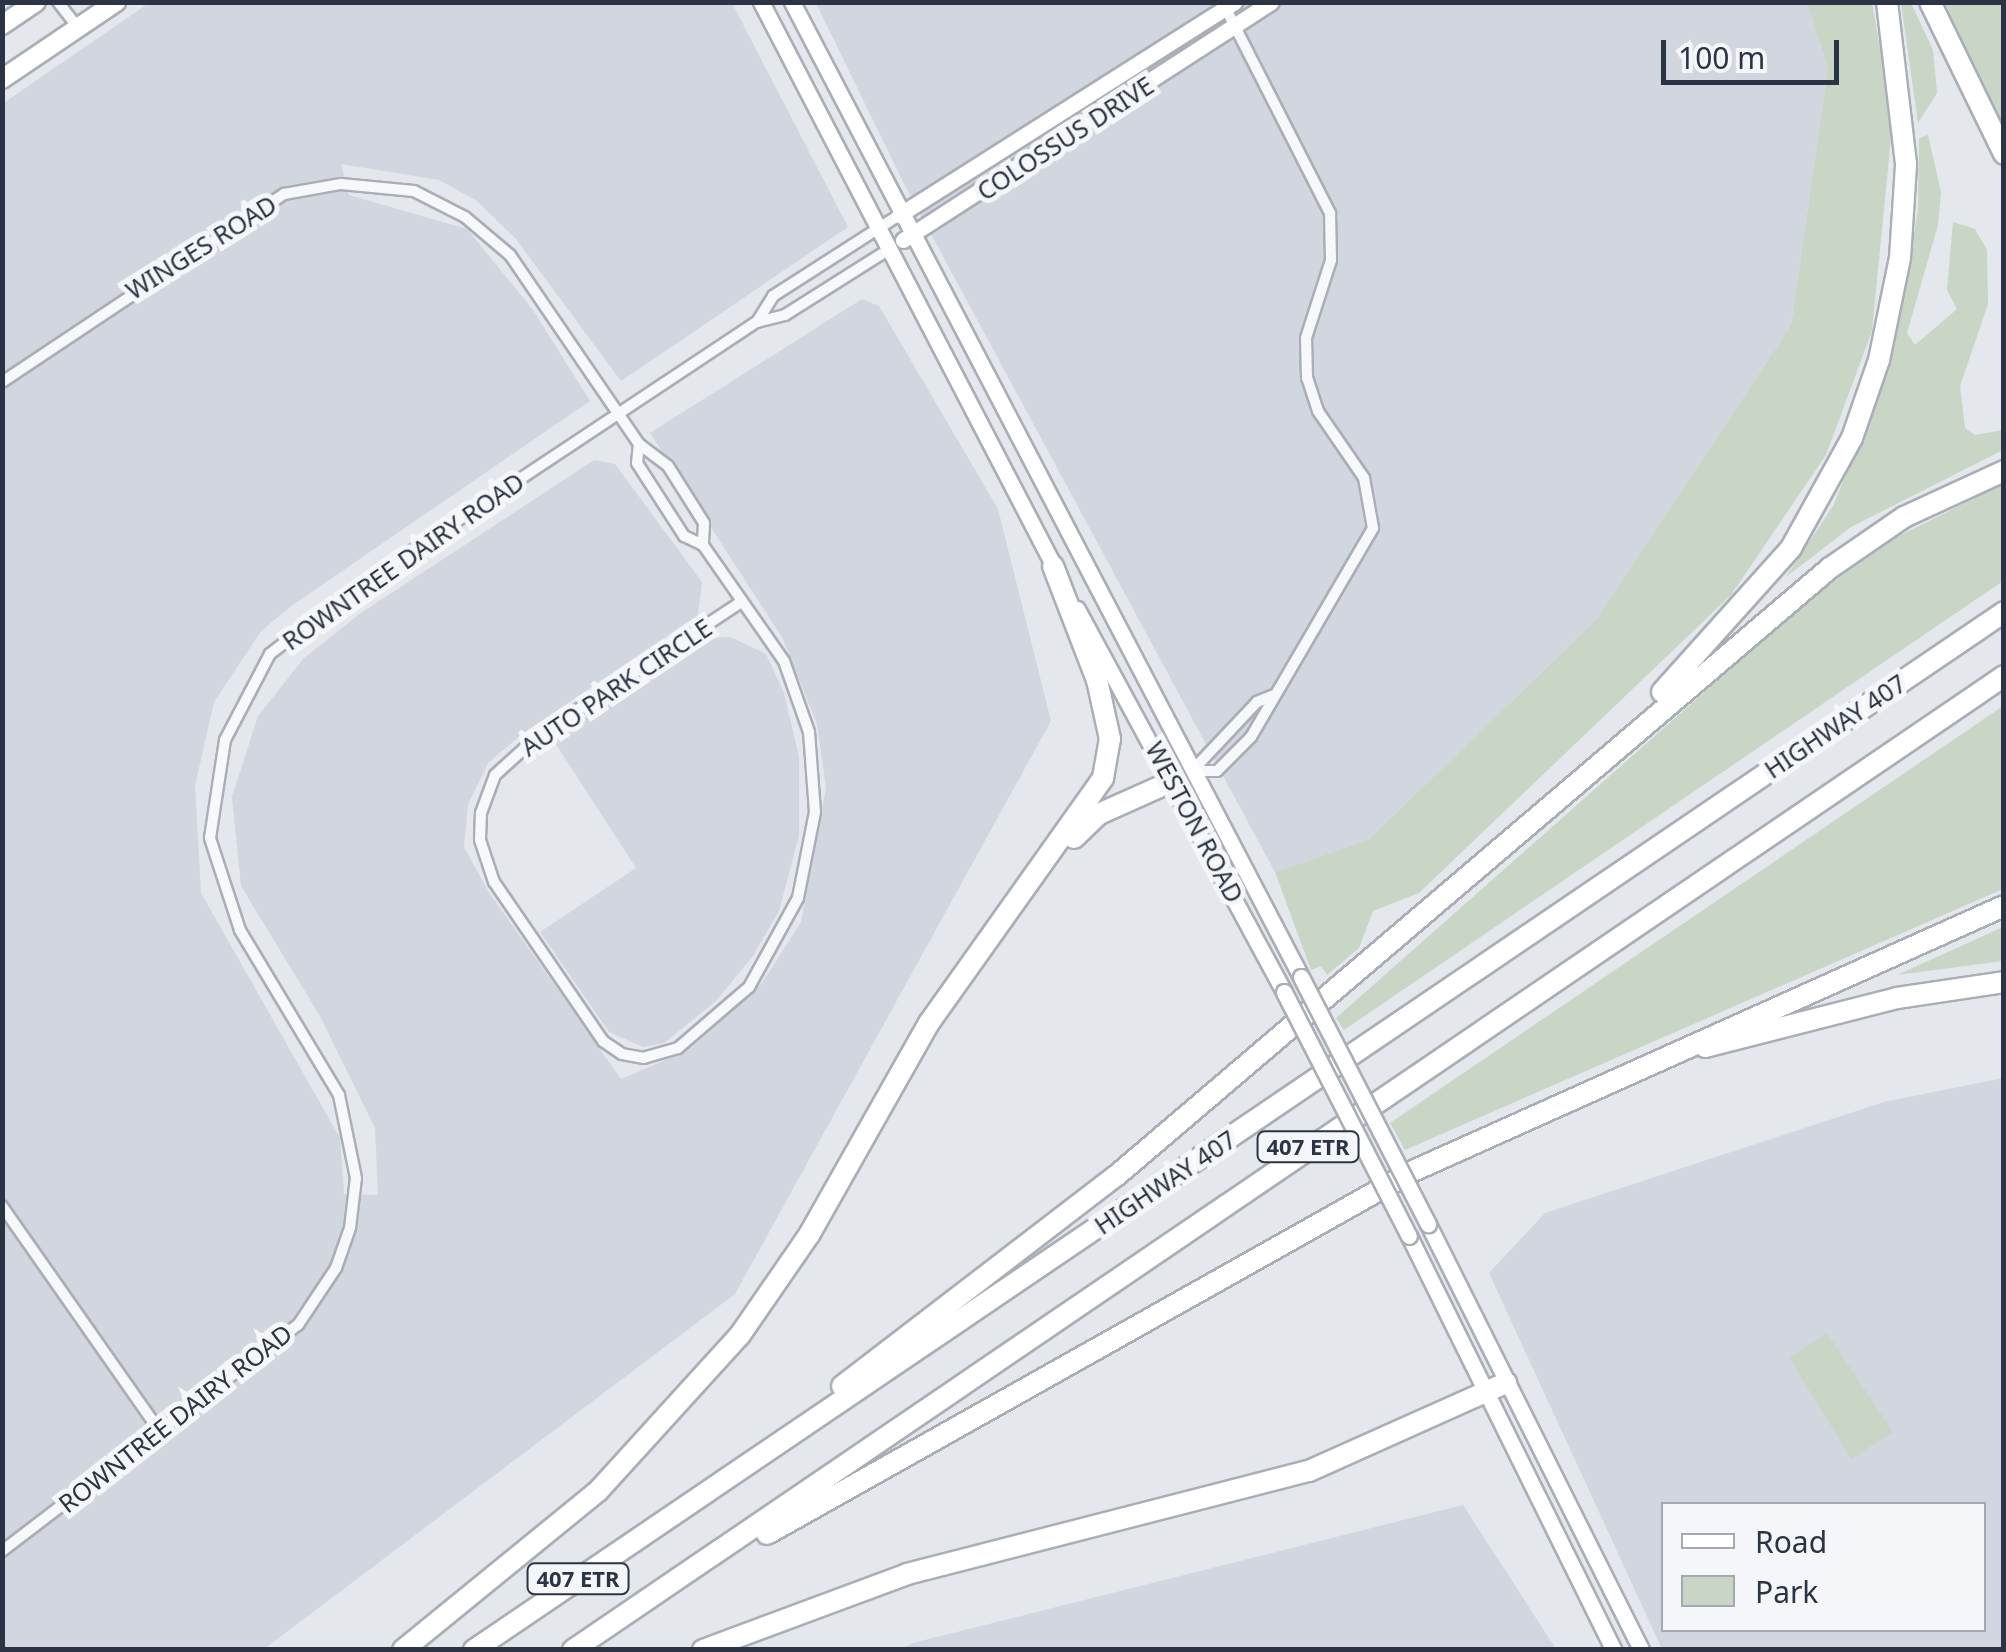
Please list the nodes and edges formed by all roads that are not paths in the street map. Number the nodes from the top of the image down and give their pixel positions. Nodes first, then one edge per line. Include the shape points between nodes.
1 (36, 2) edge
2 (58, 2) edge
3 (67, 2) edge
4 (116, 2) edge
5 (761, 2) edge
6 (792, 2) edge
7 (1271, 2) edge
8 (1887, 2) edge
9 (1930, 2) edge
10 (1227, 4) edge
11 (2, 25) edge
12 (1238, 27) junction
13 (78, 28) junction
14 (2, 79) edge
15 (1108, 88) junction
16 (1120, 102) junction
17 (2004, 154) edge
18 (899, 215) junction
19 (879, 228) junction
20 (912, 235) junction
21 (890, 248) junction
22 (757, 322) junction
23 (2, 382) edge
24 (620, 414) junction
25 (639, 444) junction
26 (2004, 470) edge
27 (704, 545) junction
28 (1054, 566) junction
29 (740, 603) junction
30 (2004, 612) edge
31 (2004, 676) edge
32 (1183, 776) junction
33 (1550, 806) junction
34 (1024, 890) junction
35 (2004, 906) edge
36 (2004, 982) edge
37 (1585, 1088) junction
38 (2, 1206) edge
39 (1506, 1383) junction
40 (1486, 1392) junction
41 (158, 1429) junction
42 (682, 1508) junction
43 (2, 1550) edge
44 (614, 1622) junction
45 (403, 1650) edge
46 (474, 1650) edge
47 (573, 1650) edge
48 (703, 1650) edge
49 (1614, 1650) edge
50 (1641, 1650) edge

1 - 11 main road
2 - 13 street
3 - 13 street
4 - 13 main road
5 - 19 main road, WESTON ROAD
6 - 18 main road, WESTON ROAD
7 - 12 main road, COLOSSUS DRIVE
8 - 33 highway via 1904,122 1904,216 1887,330 1852,438 1768,579
9 - 17 highway
10 - 12 street, COLOSSUS DRIVE
10 - 15 main road, COLOSSUS DRIVE
12 - 16 main road, COLOSSUS DRIVE
12 - 32 street via 1330,213 1331,260 1306,338 1307,378 1318,411 1373,503 1366,548 1274,695 1257,702
13 - 14 main road
15 - 16 main road
15 - 18 main road, COLOSSUS DRIVE
16 - 20 main road, COLOSSUS DRIVE
18 - 19 street, ROWNTREE DAIRY ROAD
18 - 20 main road, WESTON ROAD
19 - 21 main road, WESTON ROAD
19 - 22 street, ROWNTREE DAIRY ROAD via 773,296
20 - 21 main road, COLOSSUS DRIVE
20 - 32 main road, WESTON ROAD
21 - 22 street, ROWNTREE DAIRY ROAD via 785,315
21 - 28 main road, WESTON ROAD
22 - 24 street, ROWNTREE DAIRY ROAD
23 - 24 street, WINGES ROAD via 265,204 317,186 371,184 433,198 496,239
24 - 25 street, AUTO PARK CIRCLE
24 - 41 street, ROWNTREE DAIRY ROAD via 305,622 270,654 241,700 214,781 217,872 240,930 340,1096 352,1142 353,1212 336,1268 298,1325
25 - 27 street, AUTO PARK CIRCLE via 668,466 704,523
25 - 27 street, AUTO PARK CIRCLE via 637,463 678,526
26 - 33 highway via 1854,550
27 - 29 street, AUTO PARK CIRCLE
28 - 32 main road, WESTON ROAD
28 - 34 highway via 1098,680 1110,740 1103,778
29 - 29 street, AUTO PARK CIRCLE via 538,736 496,775 481,813 480,840 494,882 603,1041 622,1054 661,1055 731,1009 781,940 811,854 809,732 784,661
30 - 42 highway, HIGHWAY 407 / 407 ETR
31 - 44 highway, HIGHWAY 407 / 407 ETR
32 - 34 highway via 1099,814
32 - 39 main road, WESTON ROAD, bridge via 1302,978
32 - 40 main road, WESTON ROAD, bridge
33 - 42 highway via 1116,1176
34 - 45 highway via 929,1023 809,1235 732,1346 598,1491
35 - 37 highway
36 - 37 highway via 1802,1020
37 - 44 highway via 1276,1244
38 - 41 street
39 - 40 highway
39 - 50 main road, WESTON ROAD
40 - 48 highway via 1310,1471 907,1574
40 - 49 main road, WESTON ROAD
41 - 43 street, ROWNTREE DAIRY ROAD
42 - 46 highway, HIGHWAY 407 / 407 ETR
44 - 47 highway, HIGHWAY 407 / 407 ETR

